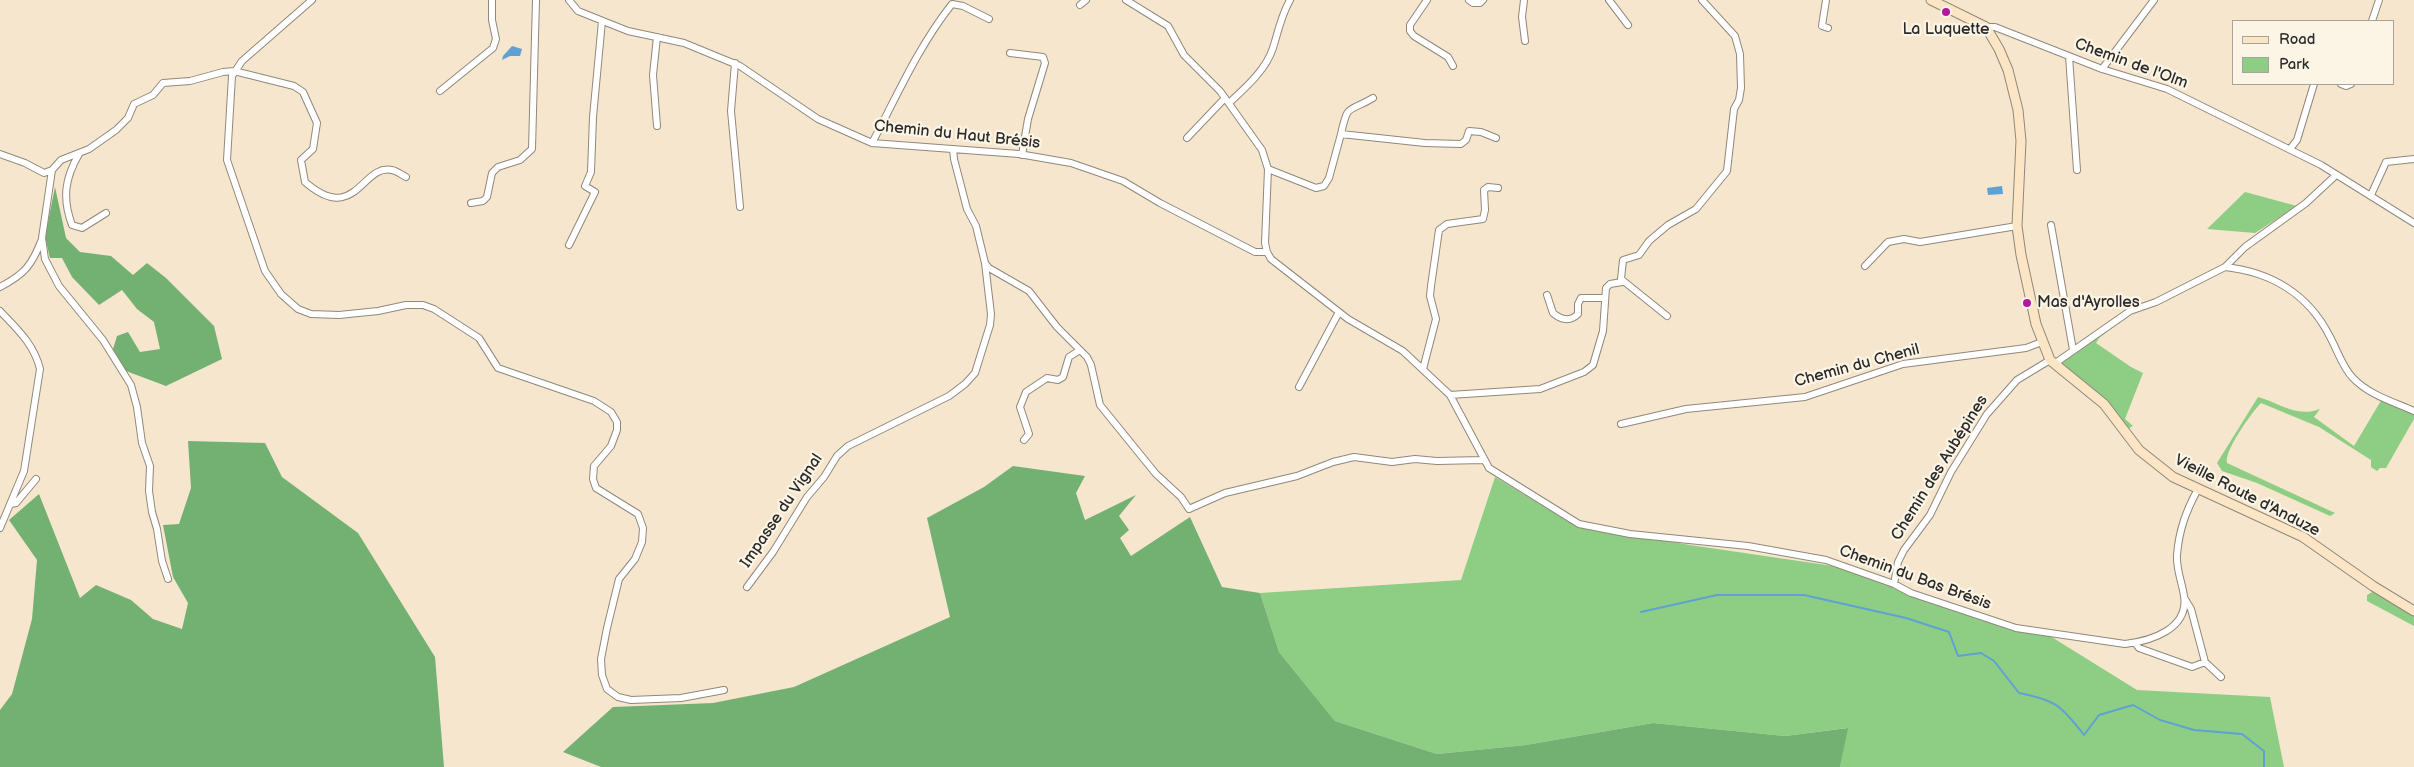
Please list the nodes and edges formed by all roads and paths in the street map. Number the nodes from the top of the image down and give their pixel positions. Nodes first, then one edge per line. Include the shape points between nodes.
1 (312, 0) edge
2 (492, 0) edge
3 (536, 0) edge
4 (569, 0) edge
5 (1086, 0) edge
6 (1126, 0) edge
7 (1290, 0) edge
8 (1428, 0) edge
9 (1469, 0) edge
10 (1483, 0) edge
11 (1524, 0) edge
12 (1609, 0) edge
13 (1702, 0) edge
14 (1826, 0) edge
15 (1931, 0) edge
16 (2154, 0) edge
17 (2380, 0) edge
18 (1080, 5) dead end
19 (989, 19) dead end
20 (2372, 20) edge
21 (602, 21) junction
22 (1628, 25) dead end
23 (1986, 27) junction
24 (1828, 28) dead end
25 (657, 37) junction
26 (1525, 41) dead end
27 (1010, 53) dead end
28 (2068, 56) junction
29 (735, 64) junction
30 (1453, 66) dead end
31 (2102, 69) junction
32 (234, 71) junction
33 (2314, 85) edge
34 (440, 91) dead end
35 (1373, 98) dead end
36 (1227, 100) junction
37 (657, 126) dead end
38 (1341, 134) junction
39 (1187, 138) dead end
40 (1496, 138) dead end
41 (872, 143) junction
42 (953, 149) junction
43 (2290, 149) junction
44 (80, 153) junction
45 (0, 154) edge
46 (1022, 155) junction
47 (2414, 159) edge
48 (1268, 169) junction
49 (52, 170) junction
50 (2077, 170) dead end
51 (2336, 176) junction
52 (406, 177) dead end
53 (1498, 188) dead end
54 (2371, 195) junction
55 (471, 203) dead end
56 (740, 207) dead end
57 (106, 213) dead end
58 (2414, 223) edge
59 (2051, 225) dead end
60 (2017, 226) junction
61 (42, 238) junction
62 (569, 245) dead end
63 (1267, 252) junction
64 (985, 263) junction
65 (1865, 266) dead end
66 (2225, 267) junction
67 (1622, 282) junction
68 (0, 287) edge
69 (1547, 295) dead end
70 (1605, 298) junction
71 (0, 311) edge
72 (1339, 312) junction
73 (1667, 316) dead end
74 (2042, 342) junction
75 (1080, 350) junction
76 (2073, 350) junction
77 (2052, 362) junction
78 (1423, 369) junction
79 (1299, 387) dead end
80 (1450, 395) junction
81 (2414, 411) edge
82 (1621, 424) dead end
83 (1024, 440) dead end
84 (1483, 460) junction
85 (36, 479) dead end
86 (2198, 489) junction
87 (11, 504) junction
88 (0, 528) edge
89 (168, 579) dead end
90 (1894, 584) junction
91 (747, 587) dead end
92 (2184, 598) junction
93 (2414, 611) edge
94 (2135, 643) junction
95 (2205, 662) junction
96 (2221, 677) dead end
97 (724, 690) dead end

1 - 32 street
2 - 34 street via 496,39 492,48
3 - 55 street via 532,150 520,160 498,167 492,174 487,197
4 - 21 street, Chemin du Haut Brésis via 578,11
5 - 18 street
6 - 36 street via 1168,26 1184,55
7 - 36 street via 1265,64 1245,88
8 - 30 street via 1410,26 1410,31 1448,57
9 - 10 street via 1473,3
11 - 26 street
12 - 22 street
13 - 67 street via 1735,36 1740,54 1741,88 1734,109 1727,171 1696,209 1668,225 1649,241 1639,255 1623,260
14 - 24 street via 1822,26
15 - 23 street
16 - 31 street
17 - 20 street
19 - 41 street via 952,4 915,58
21 - 25 street, Chemin du Haut Brésis
21 - 62 street via 591,172 586,186 595,192
23 - 28 street, Chemin de l'Olm via 1995,27
23 - 60 street, Vieille Route d'Anduze via 2008,70 2018,110 2021,154
25 - 29 street, Chemin du Haut Brésis via 696,46
25 - 37 street via 653,75
27 - 46 street via 1043,57 1045,63 1028,119
28 - 31 street, Chemin de l'Olm
28 - 50 street
29 - 41 street, Chemin du Haut Brésis via 818,119
29 - 56 street via 731,111
31 - 43 street, Chemin de l'Olm via 2167,89
32 - 44 street via 164,83 153,95 134,104 128,118 116,130
32 - 52 street via 294,86 303,92 317,123 314,149 302,160 305,182 319,194 343,198 385,170
32 - 97 street via 226,160 265,271 281,294 298,309 311,314 339,315 406,306 428,307 479,338 498,368 506,373 524,376 594,401 611,412 617,422 617,430 611,446 594,466 593,479 596,488 638,514 643,528 642,542 635,559 619,579 607,628 600,660 607,689 618,697 631,700 681,698
33 - 43 street via 2297,140
35 - 38 street via 1351,107
36 - 39 street
36 - 48 street via 1262,150
38 - 40 street via 1461,144 1469,131 1474,130
38 - 48 street via 1324,186 1309,187
41 - 42 street, Chemin du Haut Brésis
42 - 46 street, Chemin du Haut Brésis
42 - 64 street, Impasse du Vignal via 967,209 976,226
43 - 51 street, Chemin de l'Olm
44 - 49 street via 62,160
44 - 57 street via 65,185 72,225 82,228
45 - 49 street via 44,173
46 - 63 street, Chemin du Haut Brésis via 1071,163 1123,181 1255,252
47 - 54 street via 2386,162
48 - 63 street
49 - 61 street
51 - 54 street, Chemin de l'Olm
51 - 66 street, Chemin des Aubépines via 2306,203 2245,247
53 - 78 street via 1484,190 1483,219 1447,224 1439,230 1430,296 1436,319
54 - 58 street, Chemin de l'Olm
59 - 76 street
60 - 65 street via 1920,242 1888,242
60 - 74 street, Vieille Route d'Anduze via 2026,284
61 - 68 street via 26,271
61 - 89 street via 48,268 103,340 131,385 138,407 142,443 150,466 152,512
63 - 72 street, Chemin du Bas Brésis via 1271,259
64 - 75 street via 1029,291
64 - 91 street, Impasse du Vignal via 991,314 975,374 949,396 848,446 837,456
66 - 76 street, Chemin des Aubépines via 2156,302 2130,311
66 - 81 street via 2261,275 2295,291 2322,321 2352,377 2367,390
67 - 70 street via 1610,284
67 - 73 street
69 - 70 street via 1553,313 1566,320 1578,314 1581,298
70 - 80 street via 1603,331 1596,356 1593,365 1584,372 1540,389
71 - 87 street via 29,342 37,355 40,369 24,471
72 - 78 street, Chemin du Bas Brésis via 1403,351
72 - 79 street
74 - 77 street, Vieille Route d'Anduze
74 - 82 street, Chemin du Chenil via 2026,348 1903,364 1805,397 1686,409
75 - 83 street via 1069,358 1063,377 1058,380 1047,378 1026,392 1020,406 1029,434
75 - 84 street via 1091,365 1100,405 1189,509 1225,493 1297,476 1354,457 1392,462 1415,458
76 - 77 street, Chemin des Aubépines
77 - 86 street, Vieille Route d'Anduze via 2104,404 2138,450 2155,465
77 - 90 street, Chemin des Aubépines via 2017,380 1986,414 1930,515 1904,550
78 - 80 street, Chemin du Bas Brésis
80 - 84 street, Chemin du Bas Brésis
84 - 90 street, Chemin du Bas Brésis via 1489,468 1580,524 1630,534 1748,546 1826,560
85 - 87 street via 16,503
86 - 92 street, Chemin du Bas Brésis via 2184,515 2178,548
86 - 93 street, Vieille Route d'Anduze via 2303,537
87 - 88 street
90 - 94 street, Chemin du Bas Brésis via 1911,593 2016,628
92 - 94 street, Chemin du Bas Brésis via 2179,620 2160,635
92 - 95 street, Chemin du Bas Brésis
94 - 95 street via 2139,648 2192,667
95 - 96 street

